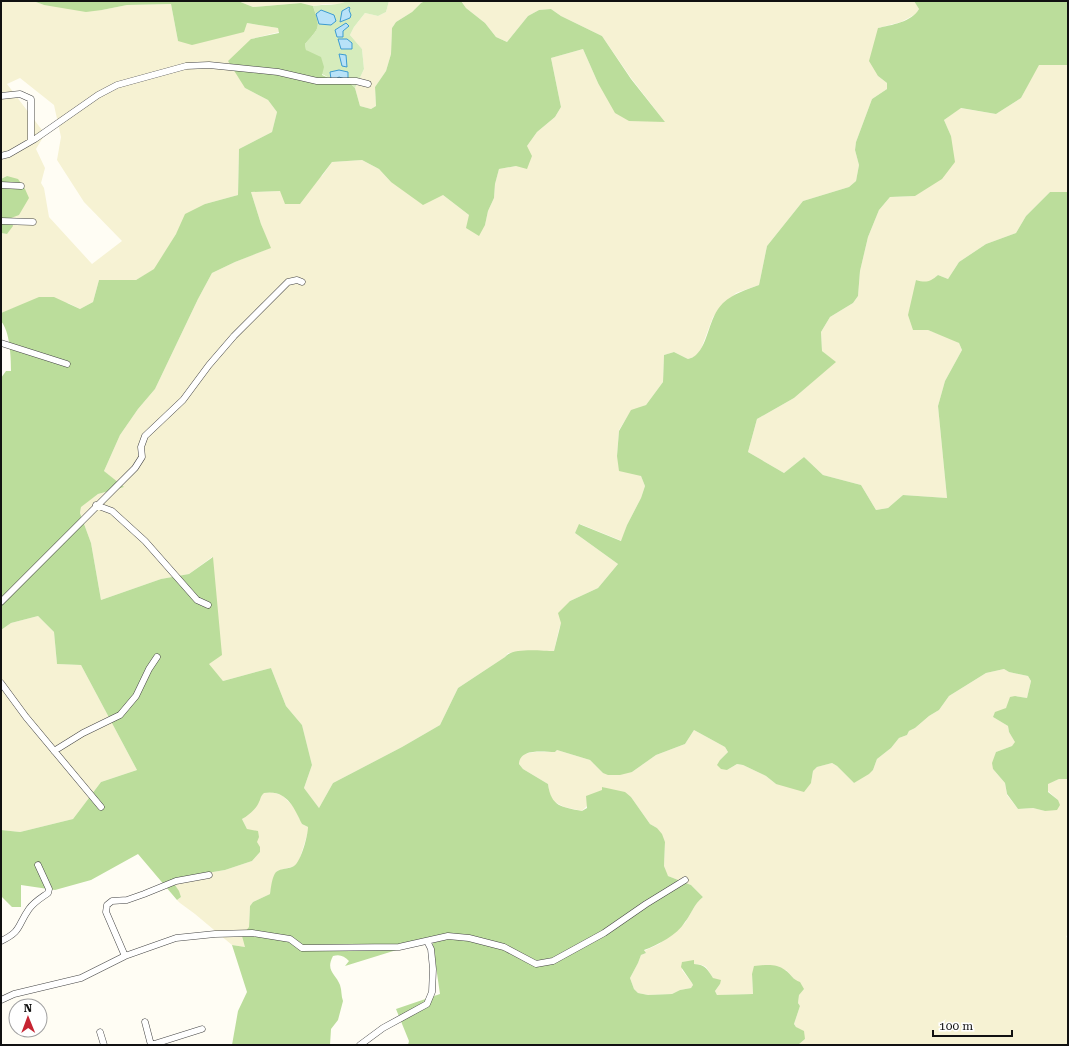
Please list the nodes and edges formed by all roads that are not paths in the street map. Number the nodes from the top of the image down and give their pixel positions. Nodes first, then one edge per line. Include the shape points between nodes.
1 (368, 84) dead end
2 (1, 96) edge
3 (32, 141) junction
4 (1, 156) edge
5 (1, 185) edge
6 (21, 186) dead end
7 (1, 221) edge
8 (33, 222) dead end
9 (302, 282) dead end
10 (1, 343) edge
11 (66, 364) dead end
12 (96, 505) junction
13 (1, 602) edge
14 (208, 605) dead end
15 (157, 657) dead end
16 (1, 683) edge
17 (54, 751) junction
18 (101, 807) dead end
19 (38, 865) dead end
20 (209, 875) dead end
21 (685, 880) dead end
22 (1, 941) edge
23 (427, 941) junction
24 (125, 956) junction
25 (1, 1000) edge
26 (145, 1022) dead end
27 (202, 1029) dead end
28 (100, 1032) dead end
29 (104, 1045) edge
30 (151, 1045) edge
31 (360, 1045) edge

1 - 3 street via 356,81 317,81 270,71 208,65 186,66 117,85 98,95
2 - 3 street via 20,94 31,99
3 - 4 street via 10,154
5 - 6 street
7 - 8 street
9 - 12 street via 288,282 234,336 183,400 145,436 141,447 142,457 135,468
10 - 11 street
12 - 13 street
12 - 14 street via 112,511 144,541 197,600
15 - 17 street via 136,696 120,715
16 - 17 street
17 - 18 street
19 - 22 street via 49,889 48,893 35,901 18,930
20 - 24 street via 176,881 127,900 112,901 107,905 106,912
21 - 23 street via 604,934 553,961 536,964 504,947 469,938 448,936
23 - 24 street via 399,947 302,948 290,939 252,933 215,934 176,938
23 - 31 street via 431,949 433,969 432,992 427,1004 383,1028
24 - 25 street via 81,978 14,994
26 - 30 street
27 - 30 street
28 - 29 street

